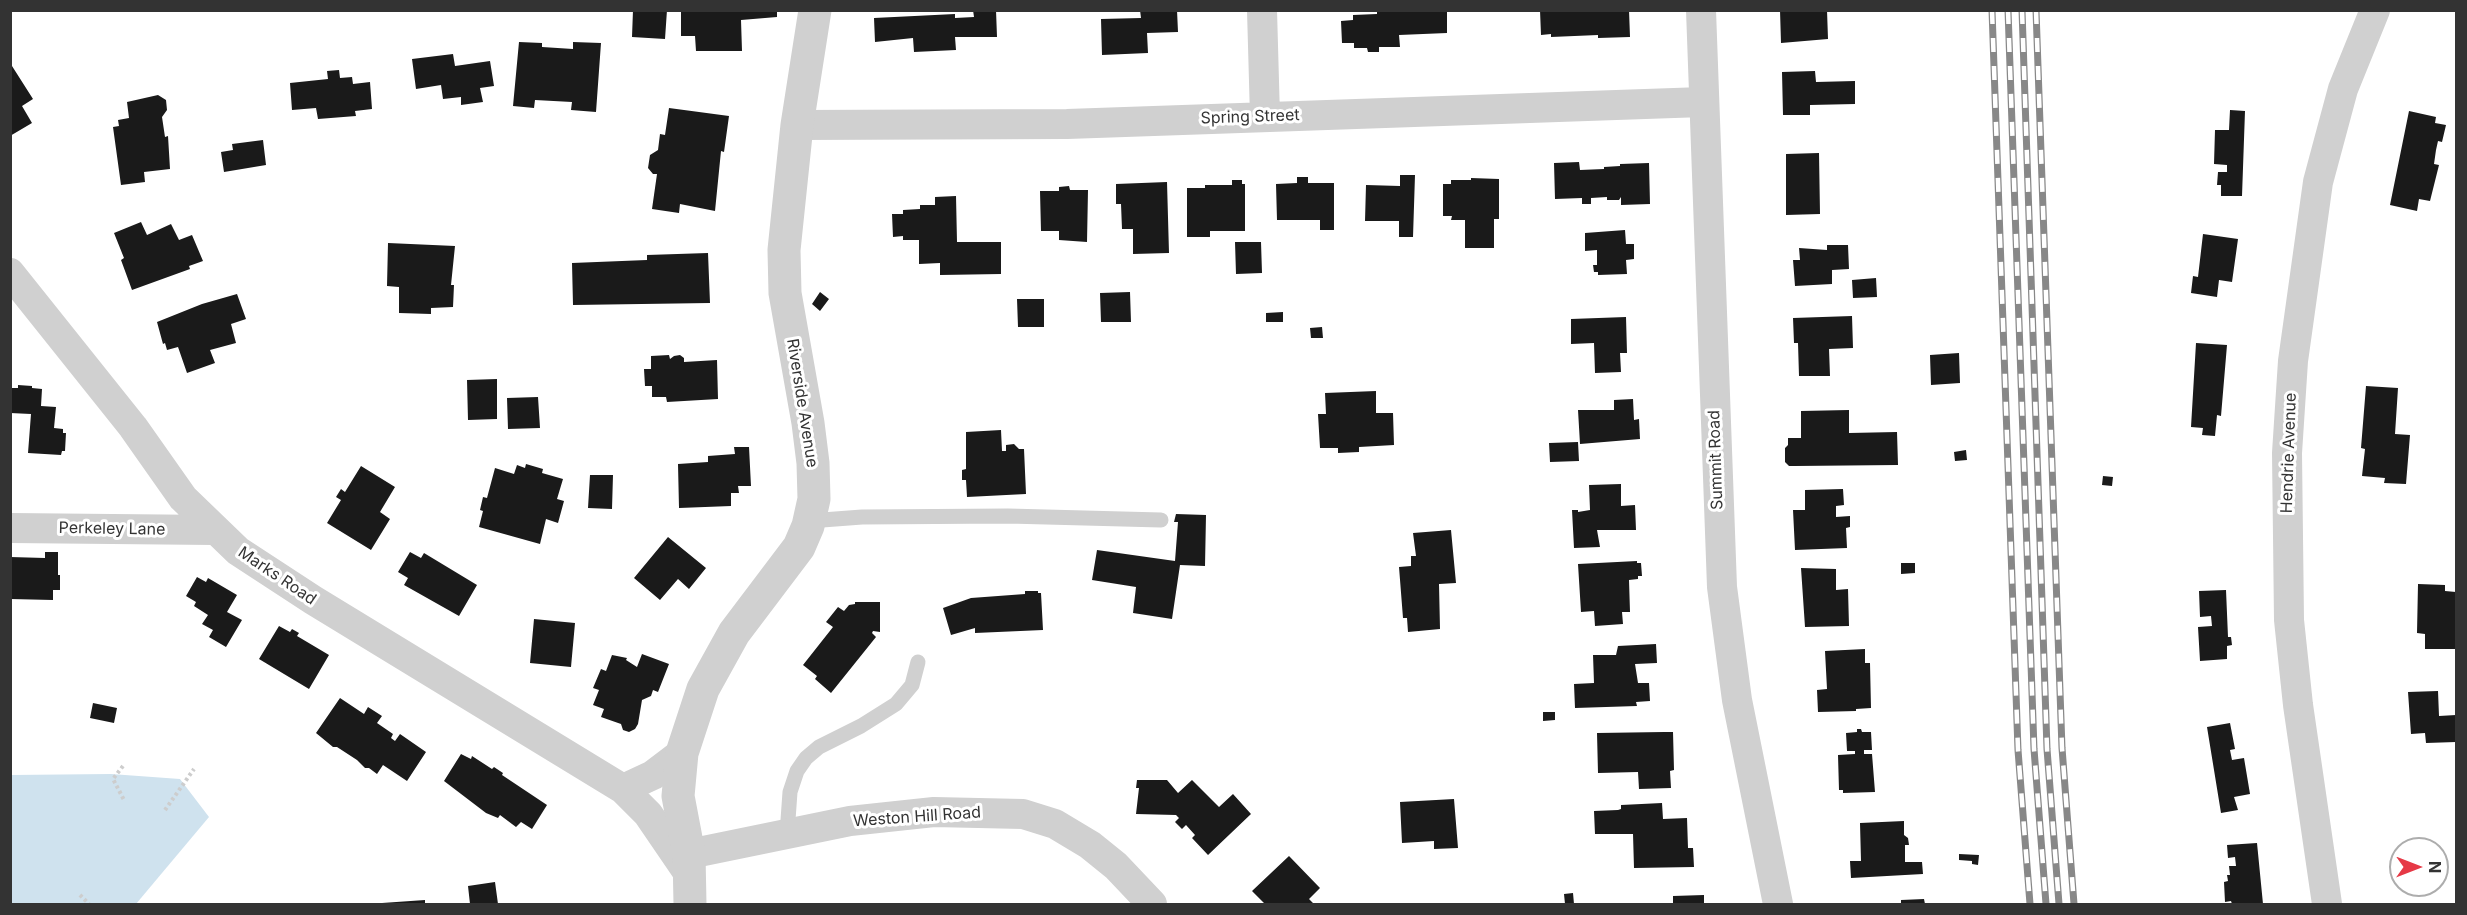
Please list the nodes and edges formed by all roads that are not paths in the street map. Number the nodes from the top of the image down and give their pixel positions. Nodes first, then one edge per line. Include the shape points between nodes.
1 (814, 10) edge
2 (1262, 10) edge
3 (1701, 10) edge
4 (2374, 10) edge
5 (1703, 102) junction
6 (1265, 117) junction
7 (796, 125) junction
8 (10, 273) edge
9 (1161, 520) dead end
10 (809, 521) junction
11 (10, 528) edge
12 (214, 530) junction
13 (918, 662) dead end
14 (682, 753) junction
15 (623, 789) junction
16 (787, 834) junction
17 (689, 878) edge
18 (1152, 904) edge
19 (1778, 904) edge
20 (2327, 904) edge

1 - 7 street, Riverside Avenue
2 - 6 street
3 - 5 street, Summit Road
4 - 20 street, Hendrie Avenue via 2343,89 2318,182 2293,361 2288,442 2289,620
5 - 6 street, Spring Street
5 - 19 street, Summit Road via 1724,612 1737,700
6 - 7 street, Spring Street
7 - 10 street, Riverside Avenue via 787,206 785,293 813,463 814,499
8 - 12 street, Marks Road via 133,427 183,498
9 - 10 lane via 1008,516
10 - 14 street, Riverside Avenue via 799,547 734,633 703,689
11 - 12 street, Perkeley Lane
12 - 15 street, Marks Road via 238,551 313,600
13 - 16 lane via 912,685 896,704 819,747 796,771
14 - 15 street via 653,775
14 - 17 street, Riverside Avenue via 678,796
15 - 17 street, Marks Road via 648,814
16 - 17 street, Weston Hill Road
16 - 18 street, Weston Hill Road via 849,821 934,812 1023,814 1055,824 1090,845

